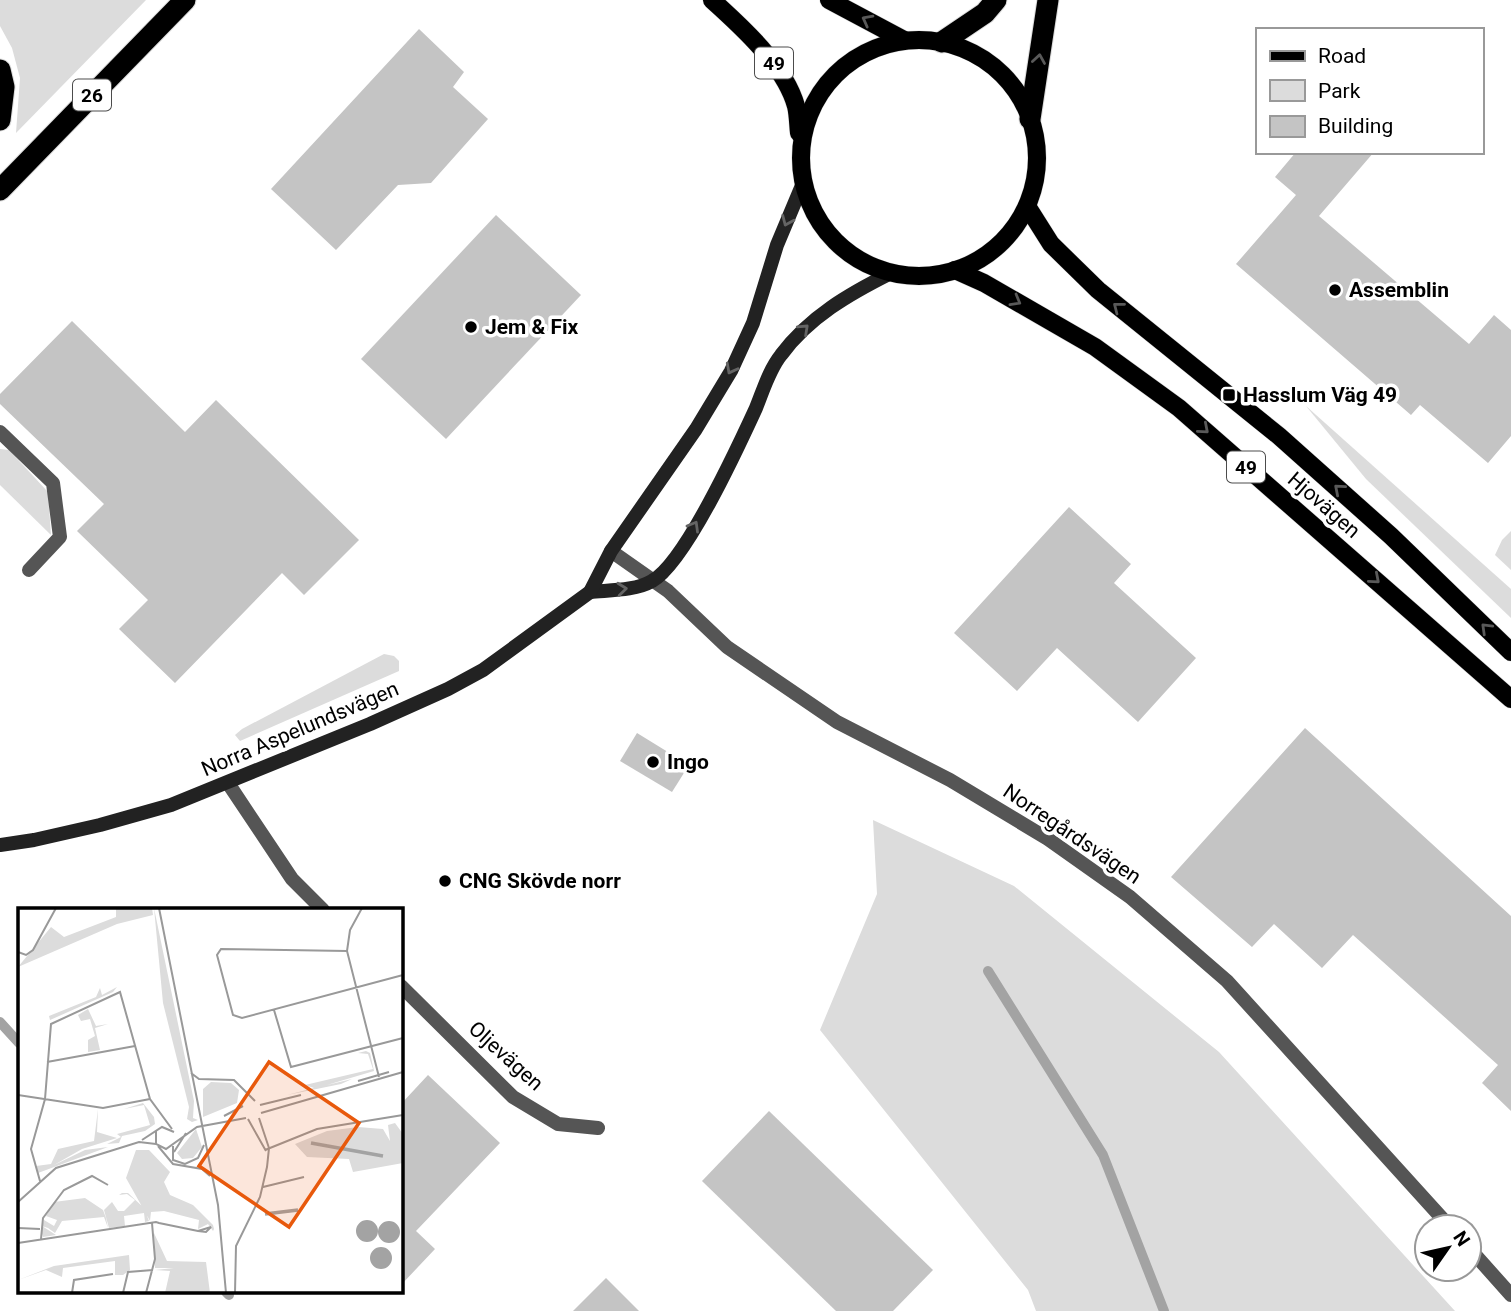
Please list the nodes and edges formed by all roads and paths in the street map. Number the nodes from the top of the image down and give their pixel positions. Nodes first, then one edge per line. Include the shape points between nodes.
1 (185, 0) edge
2 (712, 0) edge
3 (829, 0) edge
4 (996, 0) edge
5 (1048, 0) edge
6 (904, 40) junction
7 (942, 42) junction
8 (0, 70) edge
9 (1030, 119) junction
10 (0, 120) edge
11 (801, 147) junction
12 (803, 183) junction
13 (0, 190) edge
14 (1027, 206) junction
15 (955, 270) junction
16 (891, 273) junction
17 (0, 432) edge
18 (611, 551) junction
19 (29, 570) dead end
20 (654, 581) junction
21 (590, 592) junction
22 (1511, 652) edge
23 (1511, 699) edge
24 (228, 783) junction
25 (0, 845) edge
26 (321, 908) edge
27 (402, 987) edge
28 (598, 1128) dead end
29 (1437, 1213) edge
30 (1483, 1264) edge
31 (1511, 1295) edge

1 - 13 highway, 26
2 - 11 main road, 49 via 774,62 796,105
6 -> 3 main road, 49
4 - 7 highway via 985,13
9 -> 5 highway
6 - 7 main road, 49
6 - 11 main road, 49 via 873,48 846,64 823,88 808,116
7 - 9 main road, 49 via 971,52 996,69 1016,91
8 - 10 highway via 4,87
9 - 14 main road, 49 via 1036,168
11 - 12 main road, 49
12 - 16 main road, 49 via 815,214 834,241 860,261
12 -> 18 street, Norra Aspelundsvägen via 731,371
14 - 15 main road, 49 via 1009,234 985,256
22 -> 14 main road, Hjovägen / 49 via 1279,436 1097,290 1051,244
15 - 16 main road, 49 via 923,276
15 -> 23 main road, Hjovägen / 49 via 1095,347 1179,408
20 -> 16 street via 676,558 694,528 778,358 820,314
17 - 19 street via 53,483 60,537
18 - 20 street, Norregårdsvägen
18 - 21 street, Norra Aspelundsvägen
21 -> 20 street, Norra Aspelundsvägen
20 - 29 street, Norregårdsvägen via 727,647 836,722 950,780 1048,839 1139,904 1227,981
21 - 24 street, Norra Aspelundsvägen via 483,670 448,689
24 - 25 street, Norra Aspelundsvägen via 100,825
24 - 26 street via 292,879
27 - 28 street, Oljevägen via 513,1097 558,1124
30 - 31 street

